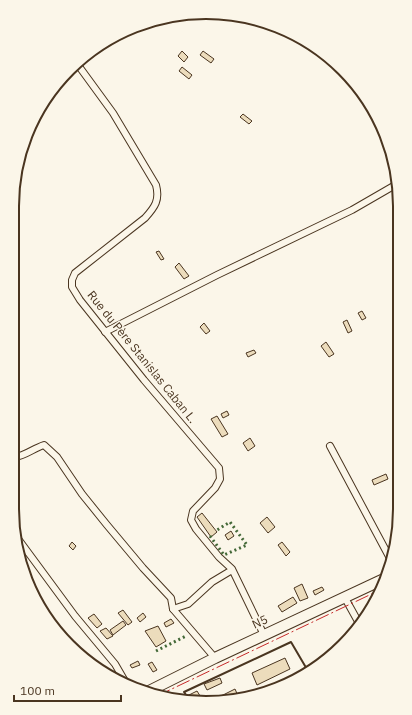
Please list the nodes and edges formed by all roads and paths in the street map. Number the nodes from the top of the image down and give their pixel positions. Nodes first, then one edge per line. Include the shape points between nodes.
1 (80, 68) edge
2 (392, 187) edge
3 (105, 332) junction
4 (330, 446) dead end
5 (19, 456) edge
6 (23, 546) edge
7 (388, 554) edge
8 (232, 570) junction
9 (379, 582) edge
10 (345, 598) junction
11 (173, 609) junction
12 (357, 619) edge
13 (264, 635) junction
14 (214, 658) junction
15 (122, 676) edge
16 (158, 690) edge

1 - 3 street, Rue du Père Stanislas Caban L. via 113,113 156,185 158,196 145,218 75,274 72,280 72,287 80,300
2 - 3 street via 352,210
3 - 8 street, Rue du Père Stanislas Caban L. via 219,468 220,479 215,488 193,511 190,520
4 - 7 street
5 - 11 street via 44,445 57,456 82,494 171,598
6 - 15 street
8 - 11 street via 212,582 188,604
8 - 13 street, Rue du Père Stanislas Caban L.
9 - 10 main road, N5 / N5
10 - 12 street
10 - 13 main road, N5 / N5
11 - 14 street
13 - 14 main road, N5 / N5
14 - 16 main road, N5 / N5

